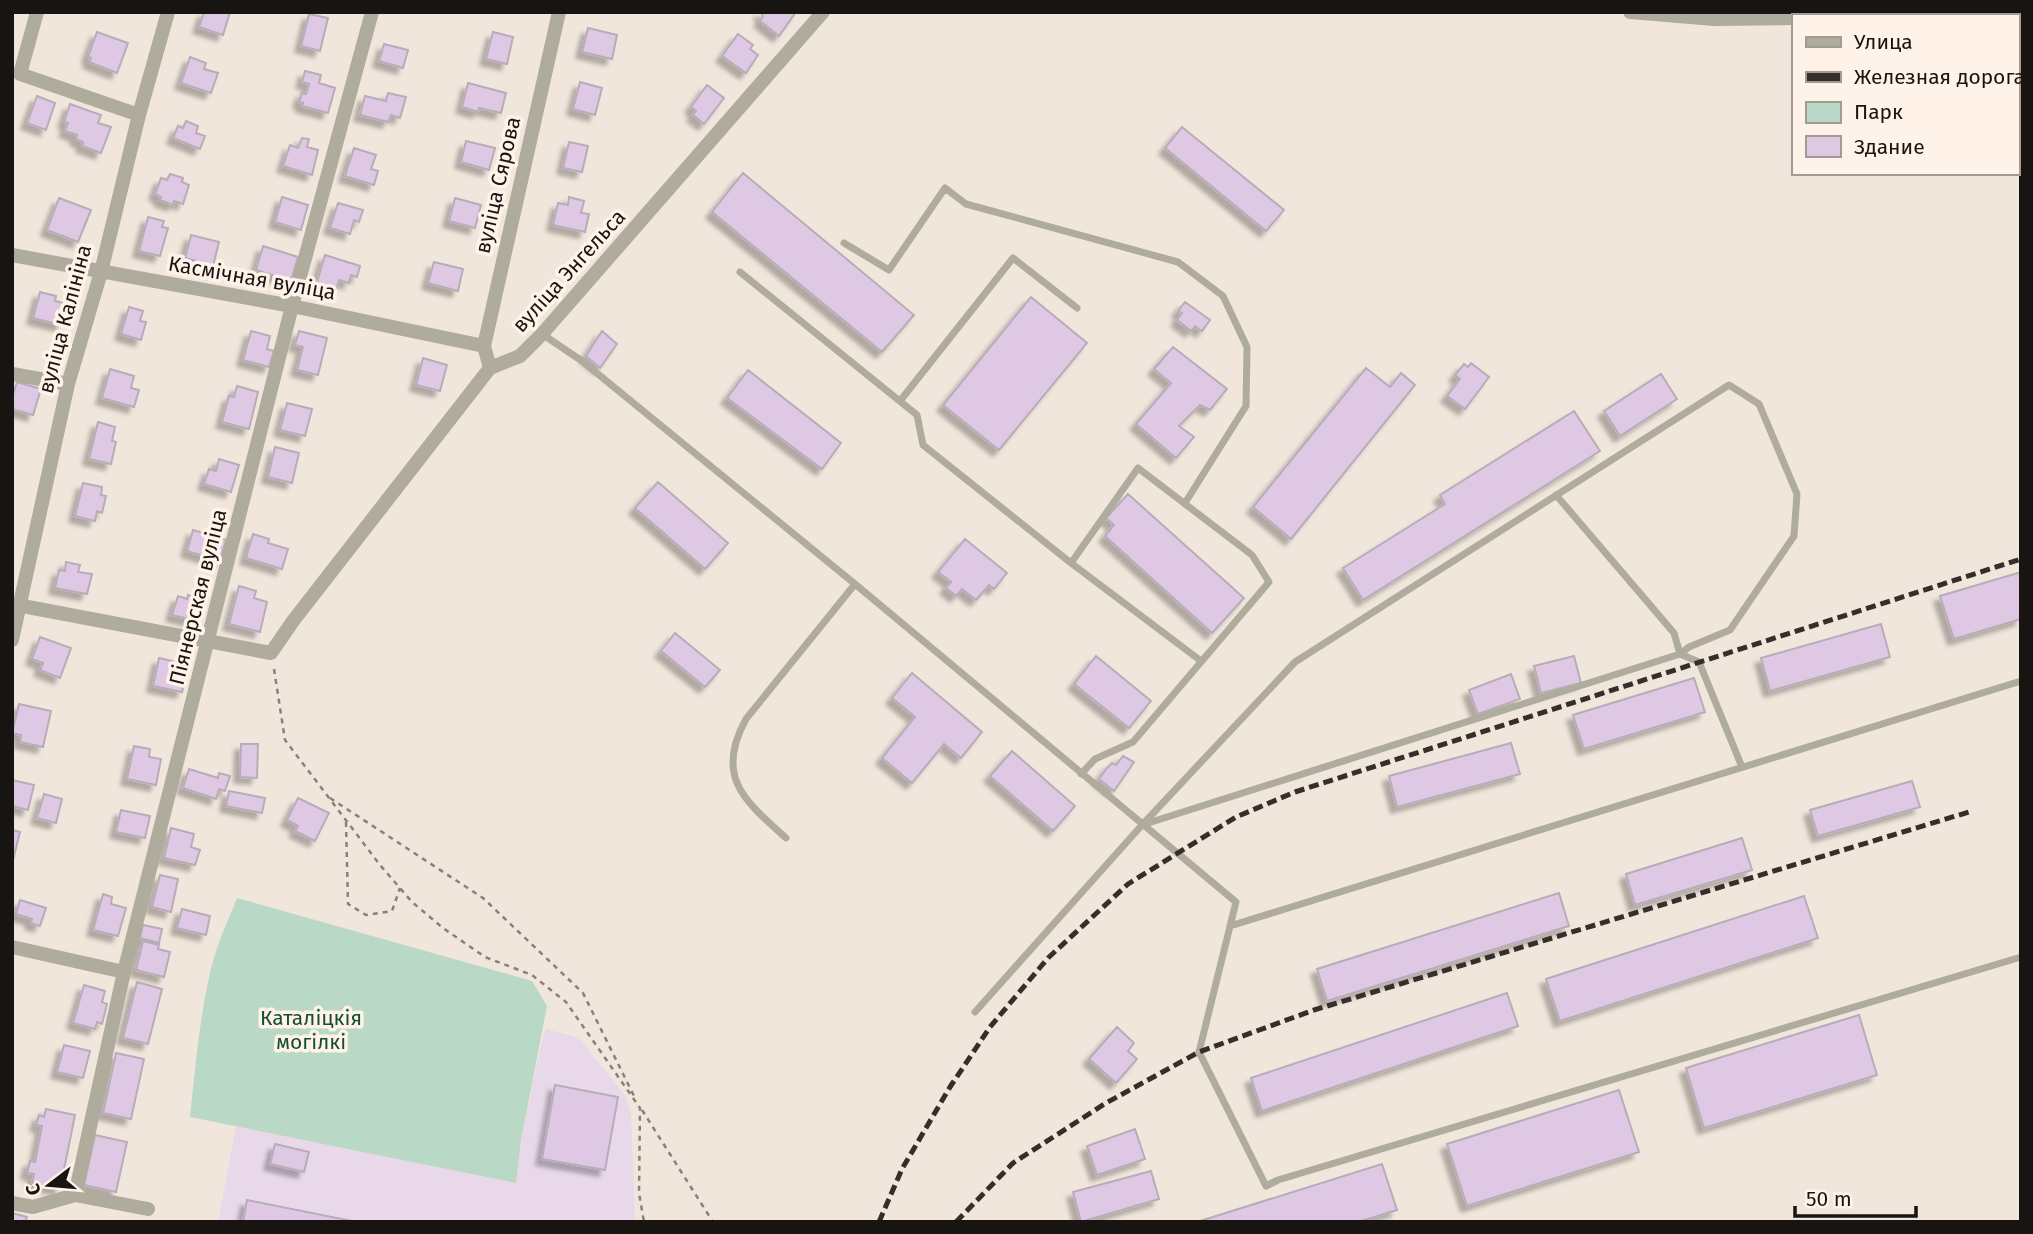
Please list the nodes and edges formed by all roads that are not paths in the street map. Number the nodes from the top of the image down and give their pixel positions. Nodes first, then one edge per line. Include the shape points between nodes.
1 (37, 12) edge
2 (168, 12) edge
3 (372, 12) edge
4 (558, 12) edge
5 (823, 12) edge
6 (1630, 12) edge
7 (1715, 15) edge
8 (1792, 18) edge
9 (139, 115) junction
10 (844, 243) dead end
11 (12, 255) edge
12 (101, 272) junction
13 (740, 272) dead end
14 (292, 306) junction
15 (1077, 308) dead end
16 (542, 334) junction
17 (484, 346) junction
18 (490, 368) junction
19 (12, 374) edge
20 (68, 384) junction
21 (900, 401) junction
22 (1556, 495) junction
23 (1185, 503) junction
24 (1071, 564) junction
25 (855, 584) junction
26 (16, 605) edge
27 (12, 640) edge
28 (209, 641) junction
29 (1680, 654) junction
30 (1201, 661) junction
31 (2021, 681) edge
32 (1742, 766) junction
33 (1081, 774) junction
34 (1142, 825) junction
35 (786, 838) dead end
36 (1230, 926) junction
37 (12, 947) edge
38 (2021, 957) edge
39 (124, 972) junction
40 (975, 1012) dead end
41 (75, 1195) junction
42 (12, 1203) edge
43 (148, 1209) dead end

1 - 9 street via 20,74
2 - 9 street, вуліца Калініна
3 - 14 street, Піянерская вуліца
4 - 17 street, вуліца Сярова
5 - 16 street, вуліца Энгельса
6 - 7 street
7 - 8 street
9 - 12 street, вуліца Калініна
10 - 23 lane via 889,270 945,188 966,204 1178,262 1223,296 1247,347 1245,406
11 - 12 street, Касмічная вуліца
12 - 14 street, Касмічная вуліца
12 - 20 street, вуліца Калініна
13 - 21 lane
14 - 17 street, Касмічная вуліца
14 - 28 street, Піянерская вуліца
15 - 21 lane via 1013,258
16 - 18 street, вуліца Энгельса via 520,356
16 - 25 lane via 582,361
17 - 18 street, вуліца Сярова
18 - 28 street, вуліца Энгельса via 271,653
19 - 20 street
20 - 26 street, вуліца Калініна
21 - 24 lane via 916,415 923,445
22 - 29 lane via 1674,633
22 - 29 lane via 1729,385 1759,404 1797,494 1794,536 1730,630
22 - 34 lane via 1295,662
23 - 24 lane via 1138,468
23 - 30 lane via 1252,555 1269,582
24 - 30 lane
25 - 33 lane
25 - 35 lane via 737,735 735,784 748,804
26 - 27 street, вуліца Калініна
26 - 28 street
28 - 39 street, Піянерская вуліца
29 - 32 lane via 1699,662
29 - 34 lane
30 - 33 lane via 1133,742 1095,758
31 - 32 lane
32 - 36 lane
33 - 34 lane
34 - 36 lane via 1236,902
34 - 40 lane
36 - 38 lane via 1199,1052 1266,1186
37 - 39 street
39 - 41 street, Піянерская вуліца
41 - 42 street via 33,1207
41 - 43 street

